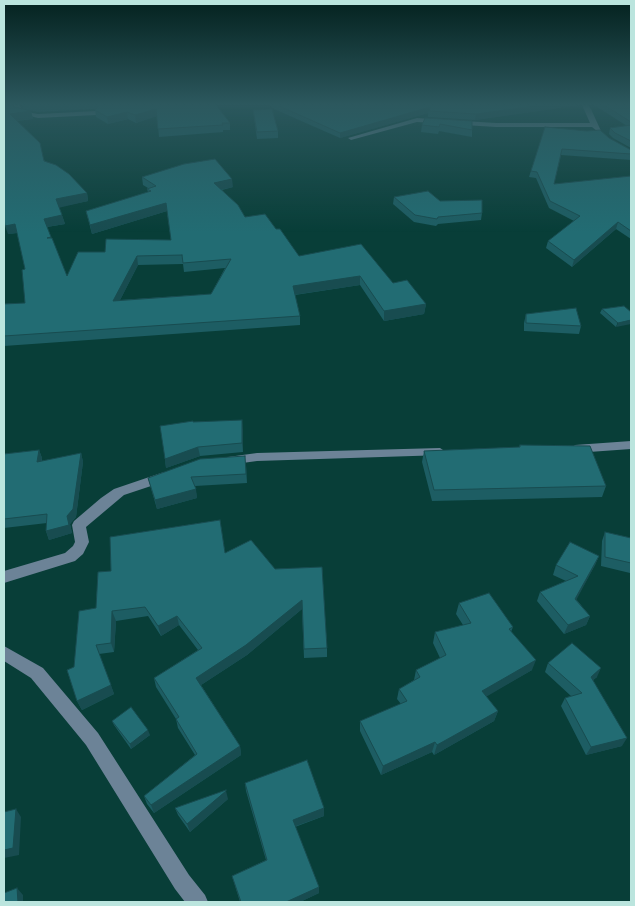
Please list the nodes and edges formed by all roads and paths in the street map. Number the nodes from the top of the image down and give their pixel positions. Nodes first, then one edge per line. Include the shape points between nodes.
1 (631, 445) edge
2 (559, 449) edge
3 (452, 452) edge
4 (216, 461) edge
5 (172, 473) edge
6 (4, 577) edge
7 (4, 653) edge
8 (198, 902) edge

1 - 2 street
3 - 4 street via 257,456
5 - 6 street via 119,492 106,501 79,525 82,542 70,557
7 - 8 street via 37,673 92,739 182,882

